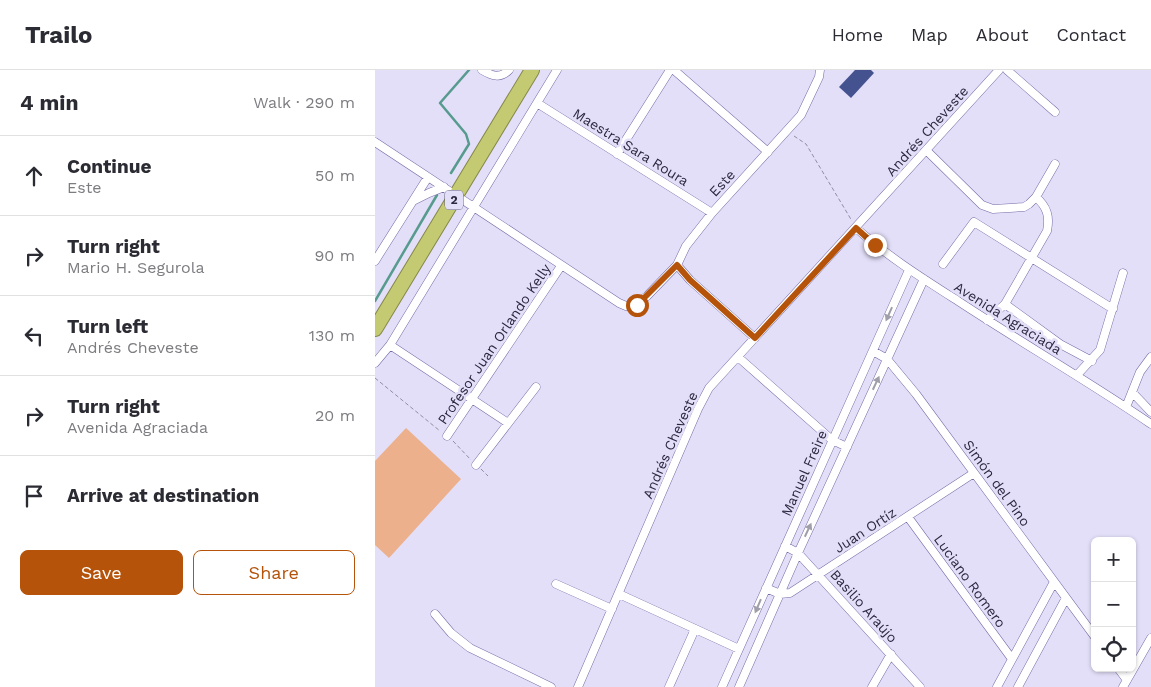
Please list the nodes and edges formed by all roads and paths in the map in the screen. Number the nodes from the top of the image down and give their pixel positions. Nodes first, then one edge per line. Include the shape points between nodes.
1 (482, 70) edge
2 (509, 70) edge
3 (532, 70) edge
4 (557, 70) edge
5 (670, 70) edge
6 (674, 70) edge
7 (820, 70) edge
8 (999, 70) edge
9 (1007, 70) edge
10 (537, 103) junction
11 (1055, 112) dead end
12 (787, 132) junction
13 (375, 142) edge
14 (926, 150) junction
15 (768, 152) junction
16 (617, 154) junction
17 (1055, 164) dead end
18 (428, 177) junction
19 (444, 187) junction
20 (457, 196) junction
21 (1036, 197) junction
22 (412, 202) junction
23 (472, 207) junction
24 (712, 213) junction
25 (856, 228) junction
26 (1031, 258) junction
27 (375, 261) edge
28 (943, 264) dead end
29 (677, 265) junction
30 (561, 266) junction
31 (909, 270) junction
32 (1123, 273) dead end
33 (924, 279) junction
34 (1005, 304) junction
35 (1113, 309) junction
36 (987, 320) junction
37 (375, 329) edge
38 (755, 338) junction
39 (390, 345) junction
40 (873, 351) junction
41 (738, 357) junction
42 (1151, 357) edge
43 (887, 359) junction
44 (1092, 361) junction
45 (375, 363) edge
46 (1077, 375) junction
47 (375, 378) edge
48 (536, 387) dead end
49 (1132, 392) junction
50 (472, 400) junction
51 (1126, 407) junction
52 (1151, 412) edge
53 (508, 423) junction
54 (1151, 424) edge
55 (447, 436) junction
56 (832, 440) junction
57 (847, 447) junction
58 (476, 465) junction
59 (974, 474) junction
60 (488, 476) dead end
61 (908, 517) junction
62 (785, 546) junction
63 (798, 553) junction
64 (819, 574) junction
65 (1054, 582) junction
66 (556, 584) dead end
67 (766, 588) junction
68 (619, 594) junction
69 (780, 594) junction
70 (1066, 598) junction
71 (612, 609) junction
72 (435, 614) dead end
73 (695, 629) junction
74 (1091, 632) edge
75 (1151, 638) edge
76 (739, 649) junction
77 (891, 654) junction
78 (1012, 659) junction
79 (1120, 672) edge
80 (1125, 684) edge
81 (551, 687) edge
82 (578, 687) edge
83 (669, 687) edge
84 (722, 687) edge
85 (739, 687) edge
86 (872, 687) edge
87 (920, 687) edge
88 (997, 687) edge
89 (1018, 687) edge

1 - 2 street via 492,76
3 - 20 highway, 2
4 - 10 street
5 - 16 street
6 - 15 street
7 - 12 street, Este via 809,100
8 - 14 street, Andrés Cheveste
9 - 11 street
10 - 16 street, Maestra Sara Roura
10 - 23 street
12 - 15 street, Este
12 - 25 path via 805,144
13 - 18 street
14 - 21 street via 982,205 1024,207
14 - 25 street, Andrés Cheveste
15 - 24 street, Este
16 - 24 street, Maestra Sara Roura
17 - 21 street
18 - 19 street
18 - 22 street
19 - 20 street
19 - 22 street
20 - 23 street
20 - 37 highway, 2
21 - 26 street via 1044,204 1049,221 1047,231
22 - 27 street
23 - 30 street
23 - 39 street
24 - 29 street, Este via 686,246
25 - 31 street, Avenida Agraciada
25 - 38 street, Andrés Cheveste
26 - 28 street via 974,222
26 - 34 street
26 - 35 street
29 - 30 street, Este via 633,307 619,303
29 - 38 street
30 - 50 street, Profesor Juan Orlando Kelly
31 - 33 street, Avenida Agraciada
31 -> 40 street, Manuel Freire
32 - 35 street
33 - 36 street, Avenida Agraciada
33 - 43 street, Manuel Freire
34 - 36 street
34 - 44 street via 1059,344
35 - 44 street via 1104,341
36 - 46 street, Avenida Agraciada
38 - 41 street, Andrés Cheveste
39 - 45 street
39 - 50 street
40 - 43 street, Simón del Pino
40 - 56 street, Manuel Freire
41 - 56 street
41 - 68 street, Andrés Cheveste via 714,381 704,397
42 - 49 street via 1140,372
57 -> 43 street, Manuel Freire
43 - 59 street, Simón del Pino
44 - 46 street
46 - 51 street, Avenida Agraciada
47 - 55 path
48 - 53 street
49 - 51 street
49 - 52 street
50 - 53 street
50 - 55 street, Profesor Juan Orlando Kelly
51 - 54 street, Avenida Agraciada
53 - 58 street
55 - 58 path
56 - 57 street
56 - 62 street, Manuel Freire
63 -> 57 street, Manuel Freire
58 - 60 path
59 - 61 street, Juan Ortíz
59 - 65 street, Simón del Pino
61 - 64 street, Juan Ortíz
61 - 78 street, Luciano Romero
62 - 63 street, Basilio Araújo
62 - 67 street, Manuel Freire
63 - 64 street, Basilio Araújo
63 - 69 street, Manuel Freire
64 - 69 street, Juan Ortíz via 790,592
64 - 77 street, Basilio Araújo
65 - 70 street, Simón del Pino
65 - 78 street
66 - 71 street
67 - 69 street
67 -> 76 street, Manuel Freire
68 - 71 street, Andrés Cheveste
68 - 73 street
69 - 85 street, Manuel Freire
70 - 74 street, Simón del Pino
70 - 89 street
71 - 82 street, Andrés Cheveste
72 - 81 street via 470,648
73 - 76 street
73 - 83 street
75 - 80 street
76 - 84 street, Manuel Freire
77 - 86 street
77 - 87 street, Basilio Araújo
78 - 88 street
79 - 80 street

